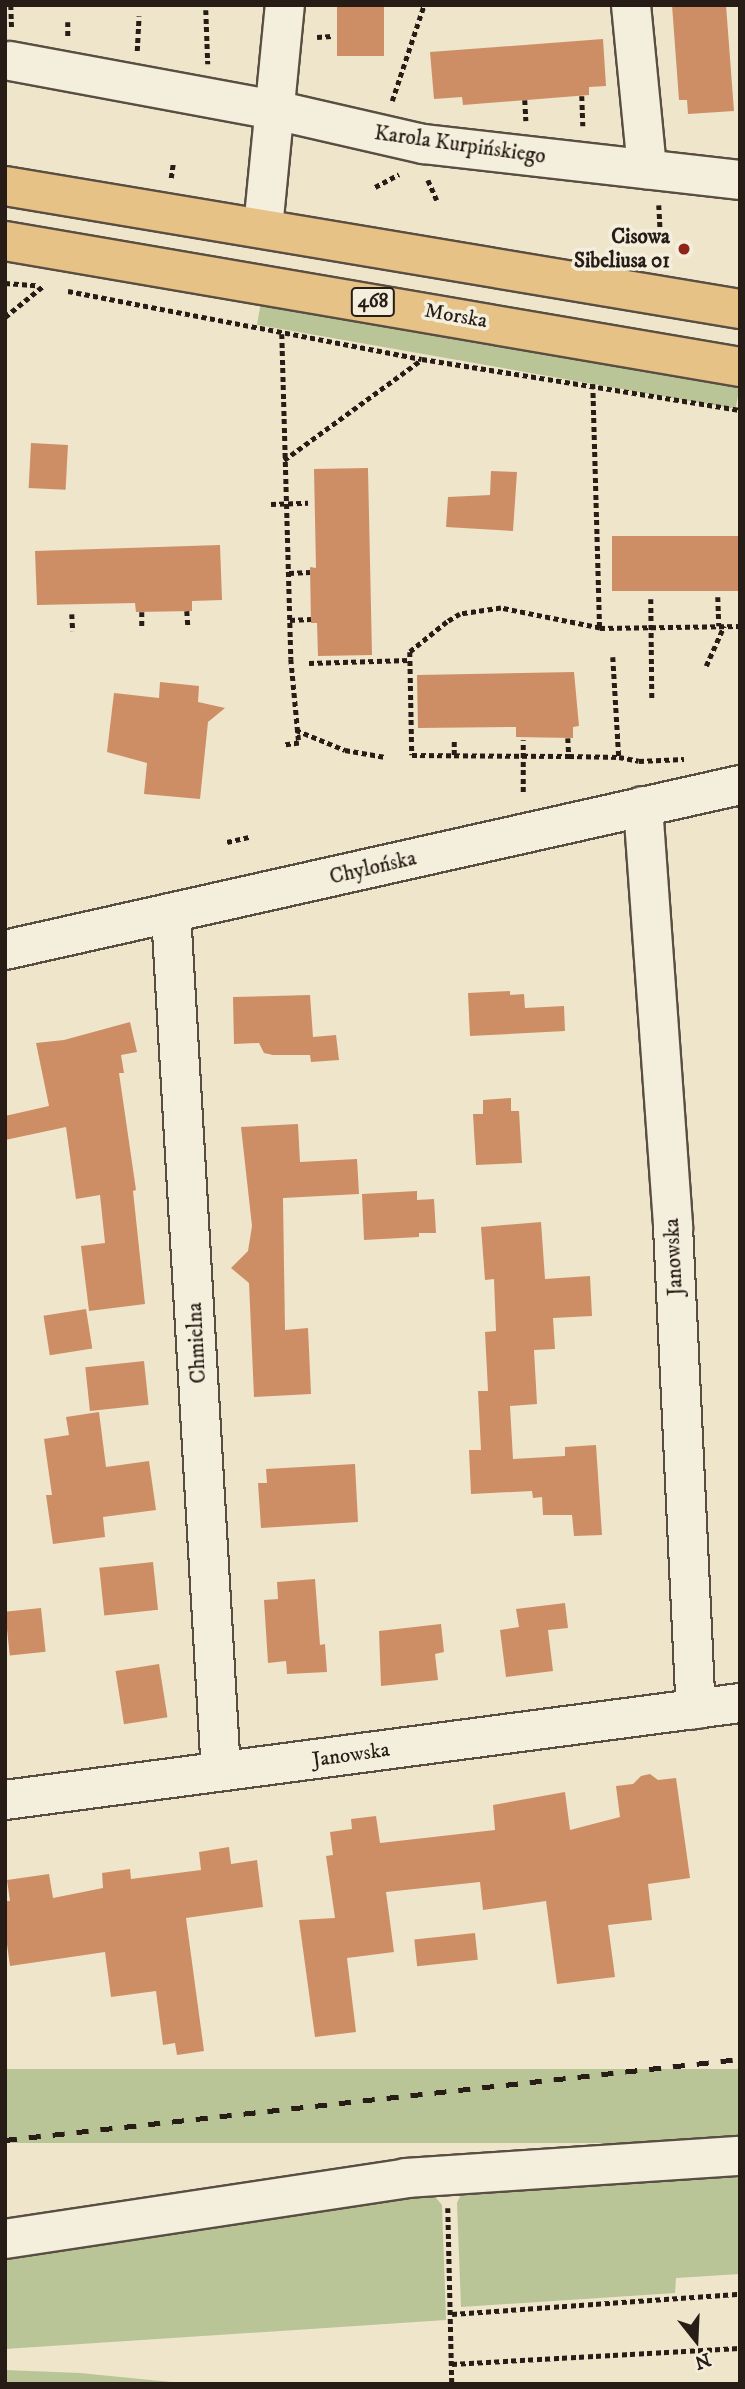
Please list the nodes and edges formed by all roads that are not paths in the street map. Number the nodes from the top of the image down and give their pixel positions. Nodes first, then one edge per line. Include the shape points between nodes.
1 (285, 5) edge
2 (631, 5) edge
3 (10, 61) dead end
4 (275, 110) junction
5 (647, 169) junction
6 (740, 180) edge
7 (5, 186) edge
8 (263, 228) junction
9 (5, 241) edge
10 (740, 309) edge
11 (740, 367) edge
12 (740, 785) edge
13 (643, 806) junction
14 (171, 914) junction
15 (5, 950) edge
16 (740, 1703) edge
17 (696, 1709) junction
18 (221, 1772) junction
19 (5, 1800) edge
20 (740, 2156) edge
21 (5, 2239) edge

1 - 4 street
2 - 5 street
3 - 4 street, Karola Kurpińskiego
4 - 5 street, Karola Kurpińskiego via 424,144
4 - 8 street
5 - 6 street, Karola Kurpińskiego
7 - 8 main road
8 - 10 main road
9 - 11 main road, Morska / 468
12 - 13 street, Chylońska
13 - 14 street, Chylońska
13 - 17 street, Janowska via 673,1227
14 - 15 street, Chylońska
14 - 18 street, Chmielna
16 - 17 street, Janowska
17 - 18 street, Janowska
18 - 19 street, Janowska
20 - 21 street via 406,2178

